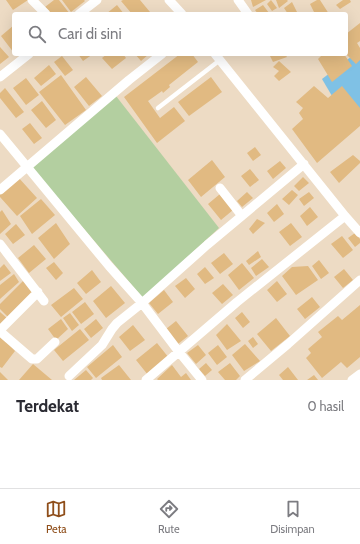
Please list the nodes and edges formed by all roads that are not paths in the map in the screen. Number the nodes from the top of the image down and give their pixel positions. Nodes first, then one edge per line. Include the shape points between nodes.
1 (32, 0) edge
2 (97, 0) edge
3 (169, 0) edge
4 (238, 0) edge
5 (44, 12) edge
6 (82, 12) edge
7 (180, 12) edge
8 (247, 12) edge
9 (26, 56) edge
10 (159, 56) edge
11 (218, 57) edge
12 (0, 77) edge
13 (158, 108) dead end
14 (0, 134) edge
15 (304, 164) junction
16 (26, 167) junction
17 (220, 188) dead end
18 (0, 190) edge
19 (242, 216) junction
20 (345, 216) junction
21 (360, 232) edge
22 (0, 244) edge
23 (360, 280) edge
24 (38, 292) junction
25 (44, 301) dead end
26 (142, 302) junction
27 (55, 342) dead end
28 (179, 352) junction
29 (360, 374) edge
30 (70, 376) dead end
31 (146, 380) edge
32 (202, 380) edge
33 (245, 380) edge
34 (352, 380) edge

1 - 5 street
2 - 6 street
3 - 7 street
4 - 8 street
9 - 12 street
10 - 16 street
11 - 13 lane
11 - 15 street
14 - 16 street
15 - 19 street
15 - 20 street
16 - 18 street
16 - 26 street
17 - 19 street
19 - 26 street
20 - 21 street
20 - 28 street
22 - 24 street
23 - 33 street
24 - 25 street
24 - 27 street via 1,331 32,359 37,359
26 - 28 street
26 - 30 street via 118,323 102,345
28 - 31 street
28 - 32 street
29 - 34 street

